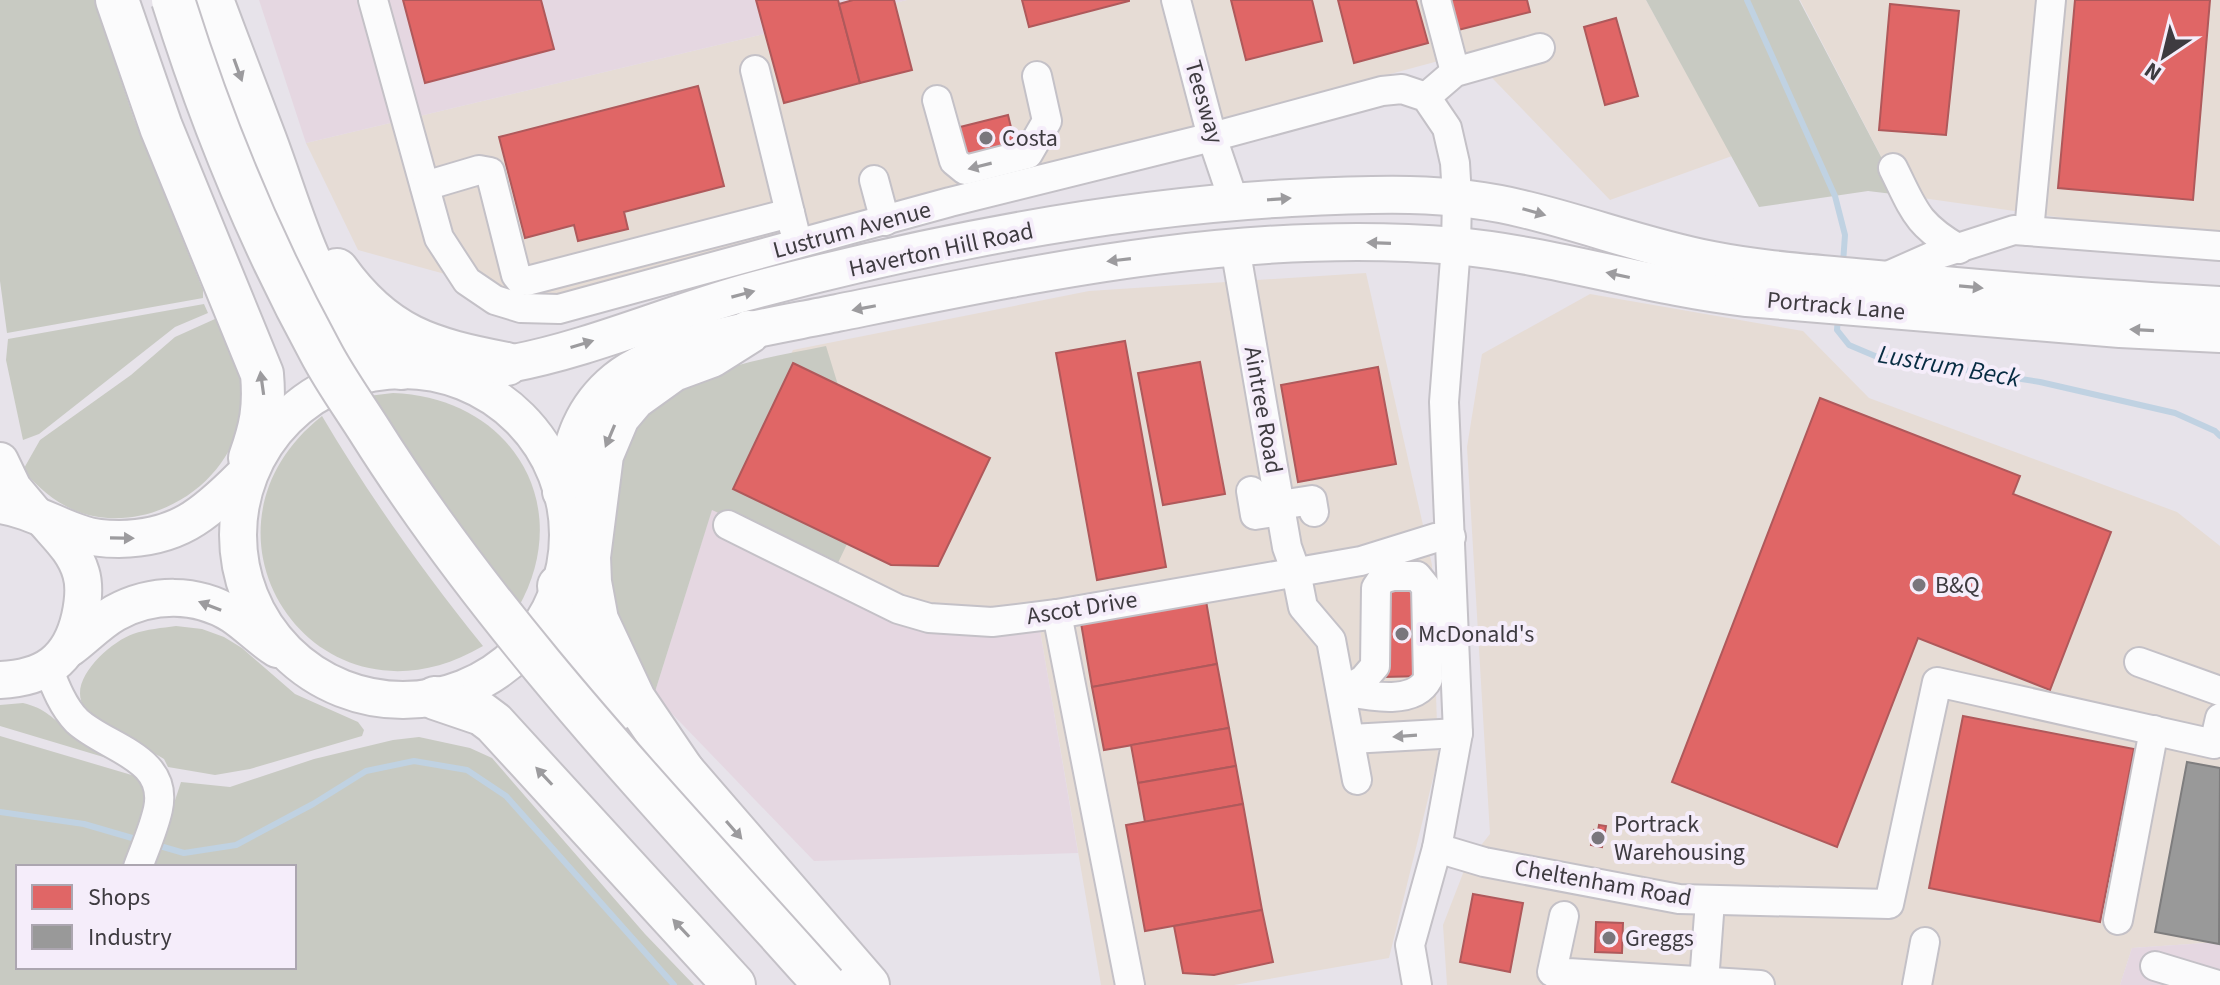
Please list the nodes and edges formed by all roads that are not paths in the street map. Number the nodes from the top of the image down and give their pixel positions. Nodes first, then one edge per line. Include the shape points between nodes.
1 (117, 0) edge
2 (146, 0) edge
3 (173, 0) edge
4 (212, 0) edge
5 (373, 0) edge
6 (1176, 0) edge
7 (1436, 0) edge
8 (2051, 0) edge
9 (1540, 48) dead end
10 (755, 70) dead end
11 (1455, 72) junction
12 (1037, 76) dead end
13 (1426, 97) junction
14 (937, 100) dead end
15 (1212, 137) junction
16 (265, 139) junction
17 (1893, 168) dead end
18 (874, 180) dead end
19 (425, 186) junction
20 (1457, 197) junction
21 (1234, 202) junction
22 (790, 213) junction
23 (885, 221) junction
24 (2029, 231) junction
25 (797, 245) junction
26 (1456, 246) junction
27 (2220, 246) edge
28 (1235, 247) junction
29 (1959, 249) junction
30 (1804, 288) junction
31 (1870, 288) junction
32 (2220, 305) edge
33 (749, 332) junction
34 (2220, 334) edge
35 (507, 364) junction
36 (418, 369) junction
37 (0, 461) edge
38 (246, 468) junction
39 (1251, 491) dead end
40 (561, 492) junction
41 (1280, 508) junction
42 (1314, 512) dead end
43 (27, 513) edge
44 (728, 525) dead end
45 (1451, 537) junction
46 (1296, 572) junction
47 (559, 586) junction
48 (1057, 614) junction
49 (59, 658) junction
50 (299, 662) junction
51 (2139, 662) dead end
52 (0, 680) edge
53 (1343, 691) junction
54 (2220, 691) edge
55 (435, 698) junction
56 (2220, 718) edge
57 (2154, 730) junction
58 (1458, 733) junction
59 (1351, 739) junction
60 (683, 771) junction
61 (1357, 780) dead end
62 (1437, 848) junction
63 (139, 865) edge
64 (1710, 901) junction
65 (1564, 916) dead end
66 (2118, 920) dead end
67 (1925, 942) dead end
68 (2155, 966) dead end
69 (1704, 982) junction
70 (734, 985) edge
71 (789, 985) edge
72 (825, 985) edge
73 (868, 985) edge
74 (1130, 985) edge
75 (1417, 985) edge
76 (1760, 985) edge
77 (1917, 985) edge
78 (2218, 985) edge

38 -> 1 highway via 262,423 262,374 161,127
2 - 71 highway via 176,100 238,245 298,363 375,484 427,561 520,677
3 - 72 highway, bridge via 201,88 260,232 321,353 391,465 537,660
4 -> 16 highway
5 - 19 street, Lustrum Avenue
6 - 15 street, Teesway
7 - 11 street
8 - 24 street
9 - 11 street
10 - 22 street
11 - 13 street
12 -> 14 street via 1047,121 1028,154 978,167 965,170 954,161
13 - 15 street, Lustrum Avenue via 1402,89 1382,91
13 - 20 street via 1447,128
15 - 21 street, Teesway
15 - 23 street, Lustrum Avenue
16 - 35 highway via 333,264 364,303 412,338 447,353
16 - 36 highway via 288,211 335,308 357,339
17 - 29 street via 1919,219
18 - 23 street
19 - 22 street via 479,170 490,172 516,275 527,281
19 - 25 street, Lustrum Avenue via 439,238 467,281 495,300 521,308 559,309
21 -> 20 main road, Haverton Hill Road
20 - 26 street
20 -> 30 main road, Portrack Lane via 1525,209
35 -> 21 main road, Haverton Hill Road via 748,292 957,243
22 - 25 street
23 - 25 street, Lustrum Avenue
24 - 27 street, Portrack Lane
24 - 29 street, Portrack Lane via 2001,233
26 -> 28 main road, Haverton Hill Road via 1337,241
30 -> 26 main road, Portrack Lane via 1694,292
26 - 45 street via 1444,402
28 -> 33 main road, Haverton Hill Road via 1113,260
28 - 41 street, Aintree Road
29 - 31 street, Portrack Lane via 1933,256
30 - 31 main road, Portrack Lane
31 -> 32 main road, Portrack Lane
34 -> 31 main road, Portrack Lane via 2120,329
33 - 40 main road, Haverton Hill Road via 669,351 619,377 595,400 576,432
33 -> 60 highway via 711,356 673,370 634,398 618,417 602,455 589,557 597,620 634,699
35 - 36 main road, Haverton Hill Road
36 - 38 main road, Haverton Hill Road via 336,383 298,405
36 - 40 main road via 468,382 512,411 546,452
37 - 43 main road
43 -> 38 main road via 87,536 145,538 174,530 201,514
38 - 50 main road via 241,539 245,573 254,597
39 - 41 street via 1255,515
40 - 47 main road
41 - 42 street via 1312,500
41 - 46 street, Aintree Road
43 - 49 main road via 72,551 81,574 82,610
44 - 48 street, Ascot Drive via 898,609 929,618 992,622
45 - 46 street, Ascot Drive
45 - 58 street
46 - 48 street, Ascot Drive
46 - 53 street, Aintree Road via 1303,607 1331,640
47 - 55 main road via 525,654 467,692
47 - 60 highway via 568,630 594,681
48 - 74 street
50 -> 49 main road via 233,615 176,596 114,614
49 - 52 main road via 25,678
49 - 63 street via 59,694 78,722 150,769 159,786 159,808
50 - 55 main road via 352,693
51 - 54 street
53 - 53 street via 1375,666 1376,588 1382,579 1417,576 1426,587 1428,679 1423,689 1412,695
53 - 59 street, Aintree Road
70 -> 55 highway via 494,723
56 - 57 street, Cheltenham Road via 2214,744
57 - 64 street, Cheltenham Road via 1937,682 1889,904
57 - 66 street
58 -> 59 street
58 - 62 street
59 - 61 street, Aintree Road
60 -> 73 highway
62 - 64 street, Cheltenham Road via 1587,882
62 - 75 street via 1410,945
64 - 69 street
65 - 69 street via 1552,972
67 - 77 street
68 - 78 street
69 - 76 street

